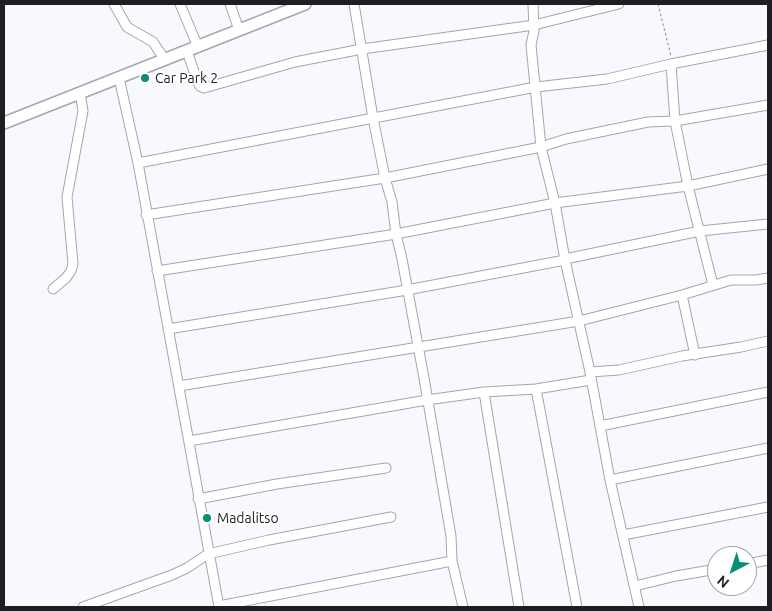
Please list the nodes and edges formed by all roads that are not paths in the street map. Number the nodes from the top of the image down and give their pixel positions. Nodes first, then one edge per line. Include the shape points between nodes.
1 (114, 4) edge
2 (180, 4) edge
3 (230, 4) edge
4 (305, 4) edge
5 (354, 4) edge
6 (533, 4) edge
7 (620, 4) edge
8 (286, 7) edge
9 (534, 25) junction
10 (239, 30) junction
11 (768, 45) edge
12 (193, 49) junction
13 (362, 49) junction
14 (165, 60) junction
15 (672, 64) junction
16 (119, 78) junction
17 (536, 87) junction
18 (80, 93) junction
19 (768, 105) edge
20 (373, 118) junction
21 (675, 121) junction
22 (4, 123) edge
23 (541, 147) junction
24 (138, 163) junction
25 (768, 169) edge
26 (385, 178) junction
27 (688, 186) junction
28 (555, 202) junction
29 (146, 215) junction
30 (768, 224) edge
31 (700, 231) junction
32 (396, 234) junction
33 (565, 260) junction
34 (157, 270) junction
35 (768, 278) edge
36 (713, 285) junction
37 (53, 288) dead end
38 (407, 290) junction
39 (682, 295) junction
40 (579, 321) junction
41 (168, 329) junction
42 (768, 341) edge
43 (418, 347) junction
44 (695, 355) junction
45 (591, 376) junction
46 (180, 386) junction
47 (536, 389) junction
48 (484, 392) junction
49 (768, 392) edge
50 (427, 400) junction
51 (600, 426) junction
52 (188, 441) junction
53 (768, 448) edge
54 (386, 468) dead end
55 (610, 480) junction
56 (198, 499) junction
57 (768, 507) edge
58 (391, 517) dead end
59 (623, 535) junction
60 (208, 554) junction
61 (452, 560) junction
62 (707, 571) edge
63 (635, 586) junction
64 (83, 607) edge
65 (219, 607) edge
66 (463, 607) edge
67 (519, 607) edge
68 (577, 607) edge
69 (639, 607) edge

1 - 14 street via 127,27 153,42
2 - 12 street
3 - 10 street
4 - 8 street
5 - 13 street
6 - 9 street
7 - 9 street
8 - 10 street
9 - 13 street
9 - 17 street via 531,46
10 - 12 street
11 - 15 street
12 - 13 street via 198,82 204,88 295,62
12 - 14 street
13 - 20 street
14 - 16 street
15 - 17 street via 608,79
15 - 21 street
16 - 18 street
16 - 24 street
17 - 20 street
17 - 23 street
18 - 22 street
18 - 37 street via 83,111 67,197 73,264 66,278
19 - 21 street
20 - 24 street
20 - 26 street
21 - 23 street via 648,122
21 - 27 street
23 - 26 street
23 - 28 street
24 - 29 street
25 - 27 street
26 - 29 street
26 - 32 street
27 - 28 street
27 - 31 street
28 - 32 street
28 - 33 street
29 - 34 street
30 - 31 street
31 - 33 street
31 - 36 street
32 - 34 street
32 - 38 street
33 - 38 street
33 - 40 street
34 - 41 street
35 - 36 street via 732,280
36 - 39 street
38 - 41 street
38 - 43 street
39 - 40 street
39 - 44 street
40 - 43 street
40 - 45 street
41 - 46 street
42 - 44 street
43 - 46 street
43 - 50 street
44 - 45 street
45 - 47 street
45 - 51 street
46 - 52 street
47 - 48 street
47 - 68 street
48 - 50 street
48 - 67 street
49 - 51 street
50 - 52 street
50 - 61 street via 451,536
51 - 55 street
52 - 56 street
53 - 55 street
54 - 56 street
55 - 59 street
56 - 60 street
57 - 59 street
58 - 60 street
59 - 63 street
60 - 64 street via 172,575
60 - 65 street
61 - 65 street
61 - 66 street
62 - 63 street
63 - 69 street

